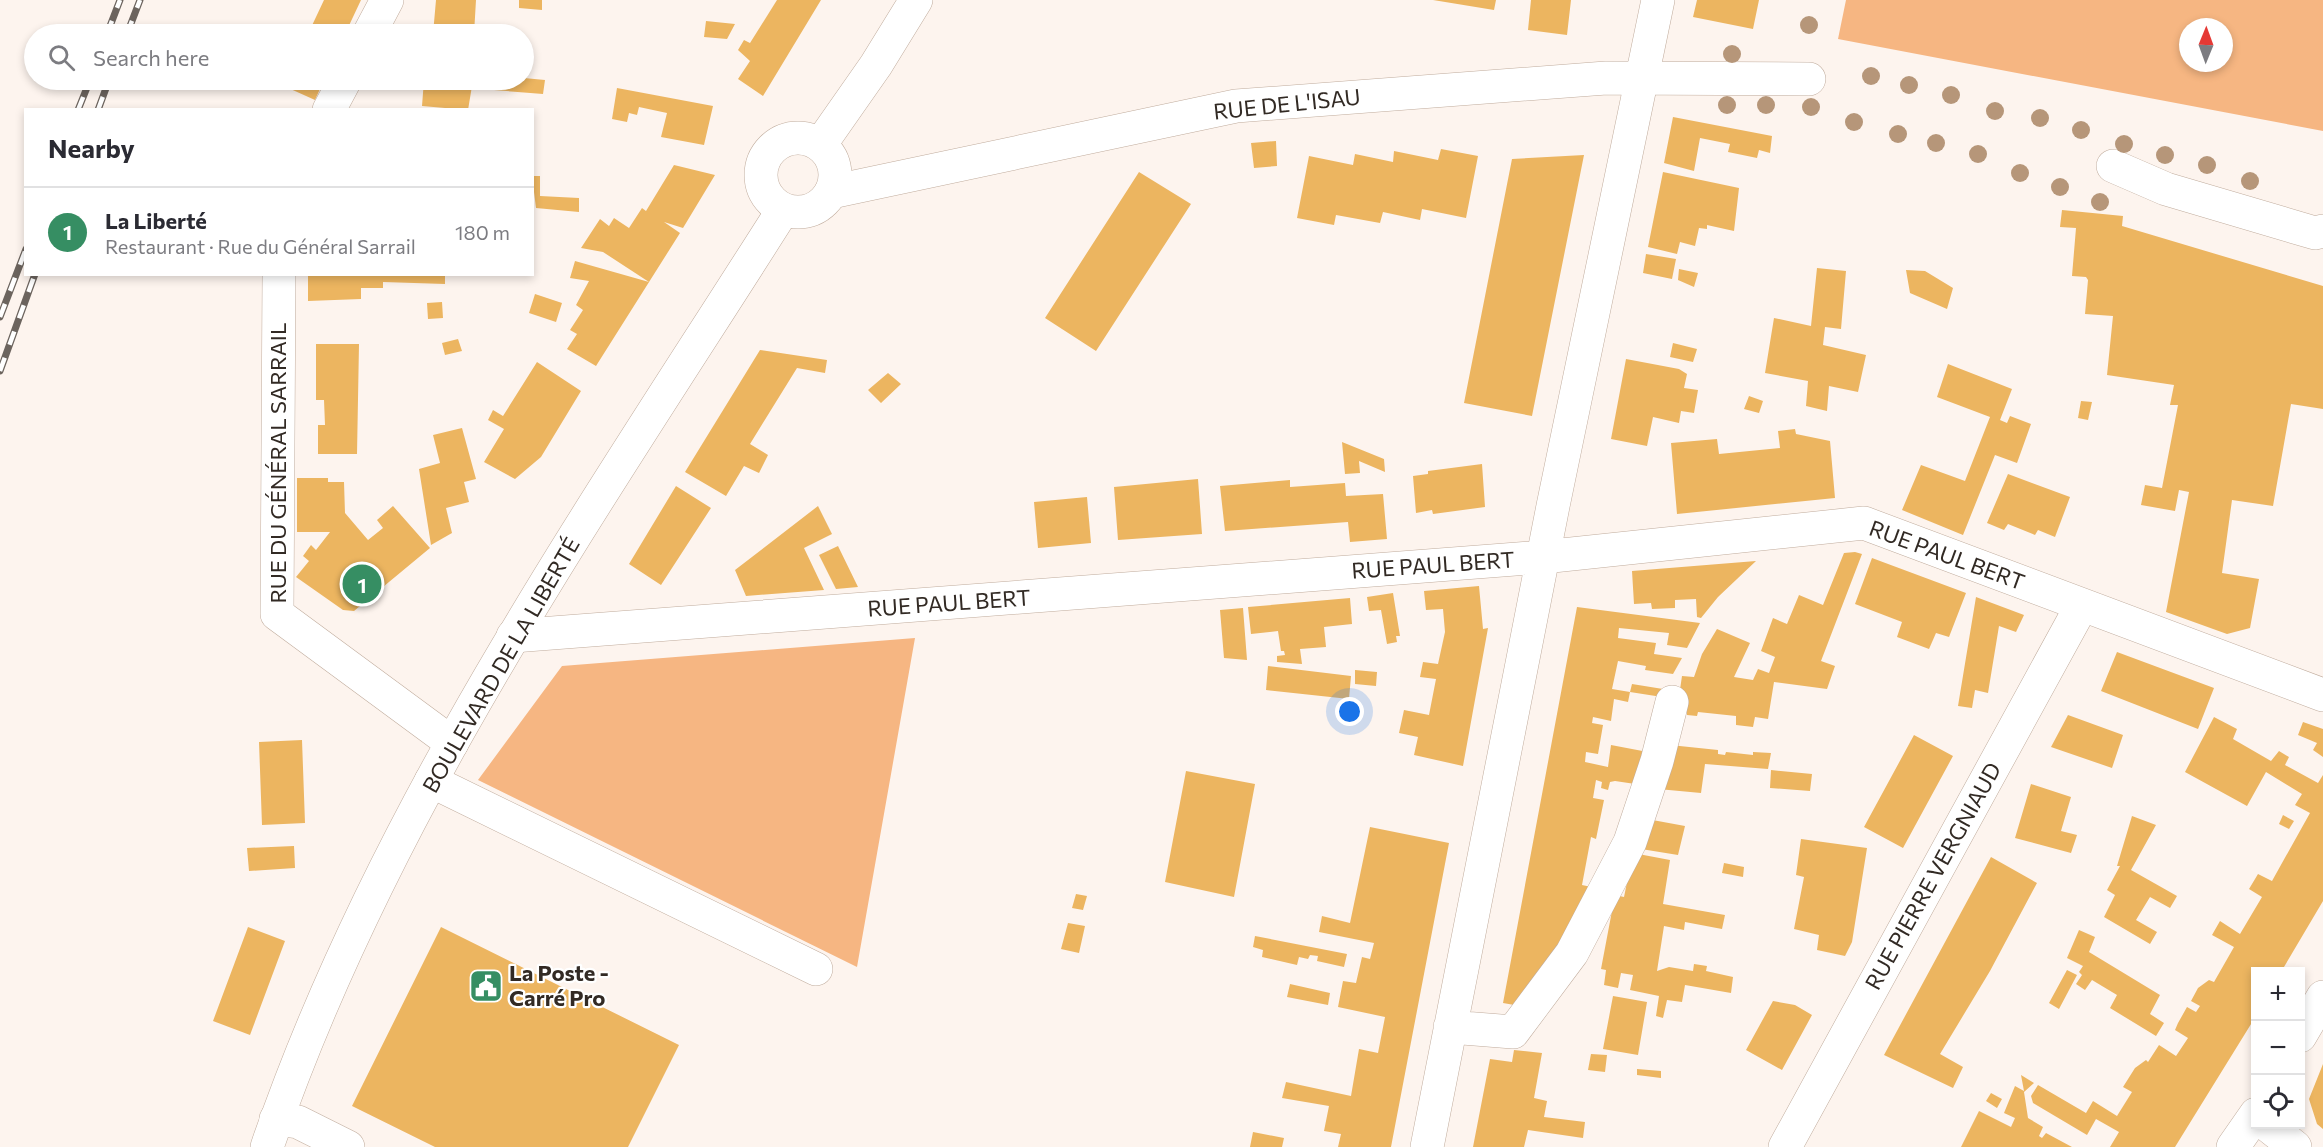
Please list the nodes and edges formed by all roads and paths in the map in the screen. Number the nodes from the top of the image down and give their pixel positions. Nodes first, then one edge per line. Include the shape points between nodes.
1 (387, 0) edge
2 (916, 0) edge
3 (1658, 0) edge
4 (374, 24) edge
5 (1643, 78) junction
6 (1809, 79) dead end
7 (340, 90) edge
8 (330, 108) edge
9 (820, 145) junction
10 (2113, 166) dead end
11 (831, 192) junction
12 (783, 210) junction
13 (2323, 231) edge
14 (279, 276) edge
15 (1544, 557) junction
16 (2082, 605) junction
17 (513, 636) junction
18 (2323, 695) edge
19 (1672, 702) dead end
20 (452, 743) junction
21 (431, 781) junction
22 (816, 969) dead end
23 (2323, 997) edge
24 (1450, 1027) junction
25 (2305, 1029) edge
26 (2251, 1125) edge
27 (2251, 1129) edge
28 (2273, 1129) edge
29 (272, 1133) edge
30 (348, 1147) edge
31 (1427, 1147) edge
32 (1785, 1147) edge
33 (2233, 1147) edge
34 (2241, 1147) edge
35 (2295, 1147) edge

1 - 4 street
2 - 9 street
3 - 5 street
5 - 6 street, RUE DE L'ISAU
5 - 11 street, RUE DE L'ISAU via 1236,106
5 - 15 street
7 - 8 street
9 - 11 street via 834,165
9 - 12 street via 798,138 784,141 772,148 763,161 761,179 769,199
10 - 13 street via 2166,189 2315,233
11 - 12 street via 815,208 800,212
12 - 17 street, BOULEVARD DE LA LIBERTÉ
14 - 20 street, RUE DU GÉNÉRAL SARRAIL via 277,614
15 - 16 street, RUE PAUL BERT via 1864,524
15 - 17 street, RUE PAUL BERT
15 - 24 street
16 - 18 street, RUE PAUL BERT
16 - 32 street, RUE PIERRE VERGNIAUD
17 - 20 street, BOULEVARD DE LA LIBERTÉ
19 - 24 street via 1629,842 1572,953 1513,1032
20 - 21 street, BOULEVARD DE LA LIBERTÉ
21 - 22 street
21 - 29 street, BOULEVARD DE LA LIBERTÉ via 339,969
23 - 25 street
24 - 31 street
26 - 33 street
27 - 34 street
28 - 35 street
29 - 30 street via 298,1122

